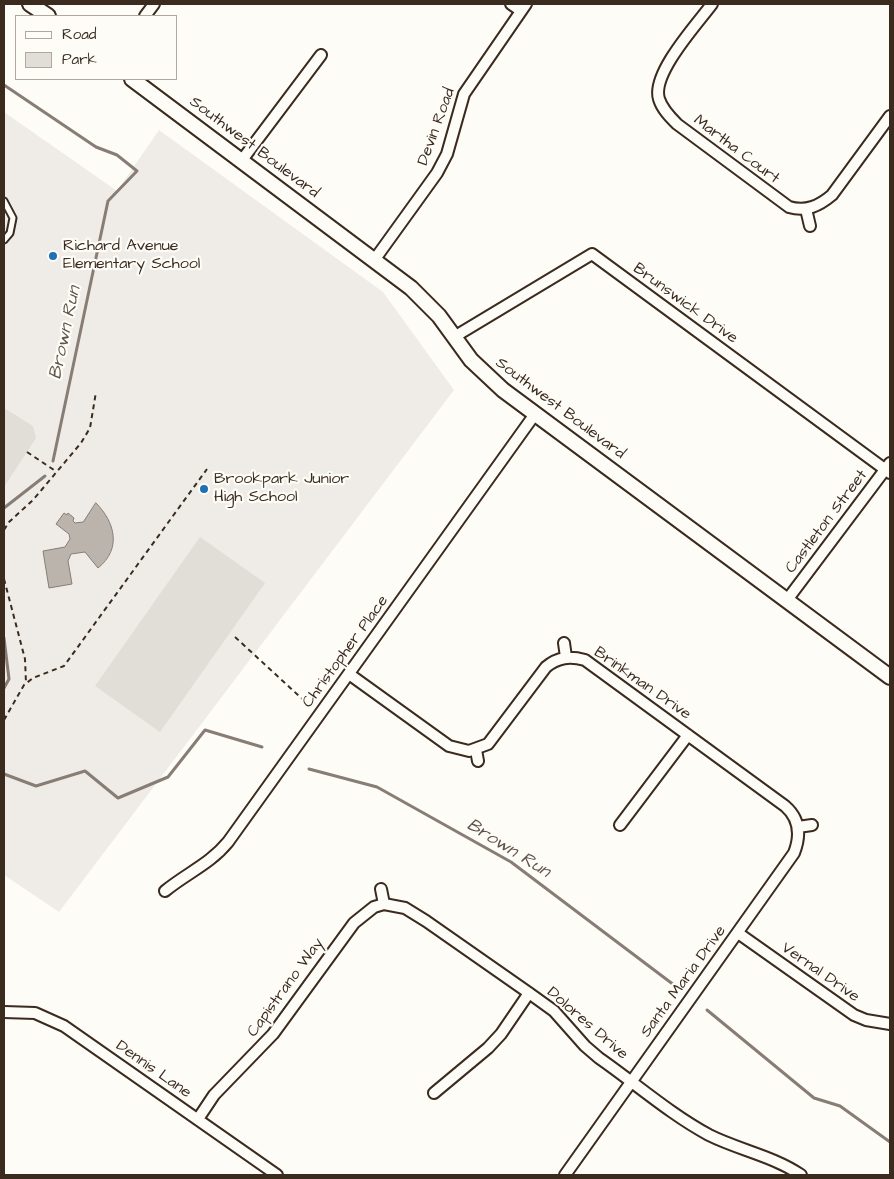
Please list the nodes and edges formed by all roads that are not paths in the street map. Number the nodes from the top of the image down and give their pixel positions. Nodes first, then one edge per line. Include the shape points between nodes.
1 (30, 4) edge
2 (154, 4) edge
3 (512, 4) edge
4 (712, 4) edge
5 (523, 7) edge
6 (46, 15) edge
7 (146, 15) edge
8 (321, 55) dead end
9 (133, 80) edge
10 (890, 116) edge
11 (242, 160) junction
12 (4, 201) edge
13 (806, 209) junction
14 (810, 226) dead end
15 (4, 240) edge
16 (375, 259) junction
17 (454, 337) junction
18 (535, 414) junction
19 (889, 468) edge
20 (787, 600) junction
21 (564, 643) dead end
22 (566, 657) junction
23 (349, 674) junction
24 (890, 677) edge
25 (688, 735) junction
26 (476, 750) junction
27 (478, 761) dead end
28 (620, 825) dead end
29 (812, 825) dead end
30 (798, 827) junction
31 (381, 889) dead end
32 (165, 891) dead end
33 (384, 904) junction
34 (738, 934) junction
35 (529, 993) junction
36 (4, 1012) edge
37 (890, 1024) edge
38 (632, 1082) junction
39 (434, 1093) dead end
40 (198, 1119) junction
41 (277, 1175) edge
42 (565, 1175) edge
43 (801, 1175) edge

1 - 6 street
2 - 7 street
3 - 5 street
4 - 13 street, Martha Court via 665,68 658,98 665,112 677,124 759,186 789,207
5 - 16 street, Devin Road via 464,94 437,173
8 - 11 street
9 - 11 street, Southwest Boulevard
10 - 13 street via 832,195 821,205
11 - 16 street, Southwest Boulevard
12 - 15 lane via 14,218
13 - 14 street
16 - 17 street, Southwest Boulevard via 426,300
17 - 18 street, Southwest Boulevard via 485,375
17 - 19 street, Brunswick Drive via 592,254
18 - 20 street, Southwest Boulevard
18 - 23 street, Christopher Place
19 - 20 street, Castleton Street
20 - 24 street, Southwest Boulevard
21 - 22 street
22 - 25 street, Brinkman Drive via 585,660 598,668
22 - 26 street, Brinkman Drive via 546,667 488,744
23 - 26 street via 449,746 462,751
23 - 32 street, Christopher Place via 220,852
25 - 28 street
25 - 30 street, Brinkman Drive via 785,806 794,815
26 - 27 street
29 - 30 street
30 - 34 street, Santa Maria Drive via 799,840 794,853
31 - 33 street
33 - 35 street, Dolores Drive via 406,908
33 - 40 street, Capistrano Way via 374,907 354,923 273,1034 214,1095
34 - 37 street, Vernal Drive via 854,1015
34 - 38 street, Santa Maria Drive
35 - 38 street, Dolores Drive via 554,1011 585,1046
35 - 39 street via 488,1048
36 - 40 street, Dennis Lane via 35,1013 64,1026
38 - 42 street, Santa Maria Drive
38 - 43 street, Dolores Drive via 708,1134
40 - 41 street, Dennis Lane

